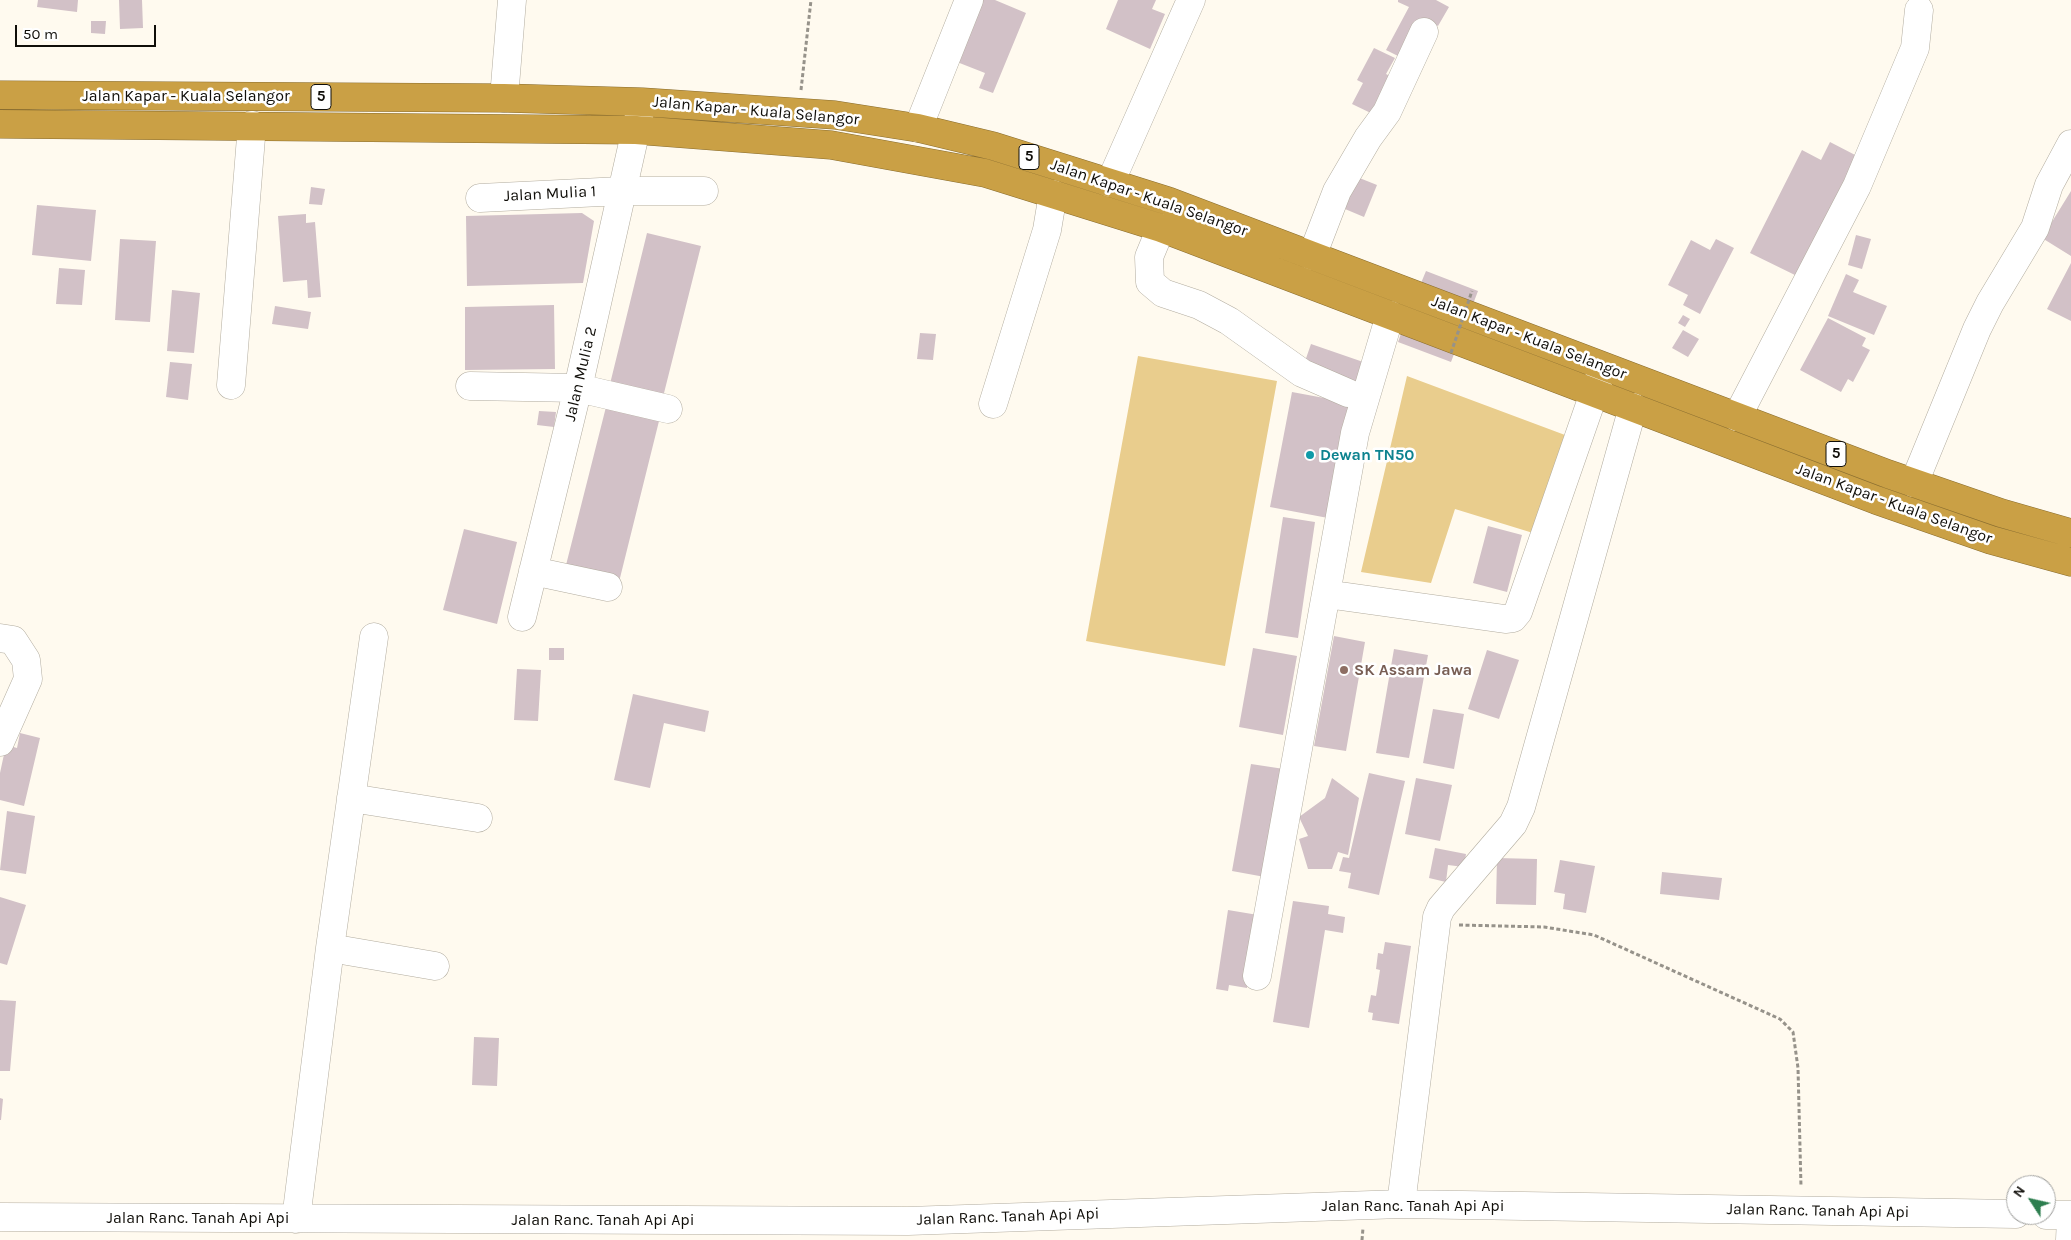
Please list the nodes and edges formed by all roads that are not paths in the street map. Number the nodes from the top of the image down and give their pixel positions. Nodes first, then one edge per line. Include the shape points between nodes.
1 (512, 0) edge
2 (969, 0) edge
3 (1191, 0) edge
4 (1919, 10) dead end
5 (1424, 32) dead end
6 (0, 95) edge
7 (504, 98) junction
8 (642, 102) junction
9 (0, 124) edge
10 (252, 126) junction
11 (918, 128) junction
12 (636, 130) junction
13 (2071, 144) edge
14 (1110, 183) junction
15 (621, 191) junction
16 (704, 191) dead end
17 (1053, 194) junction
18 (480, 198) dead end
19 (1161, 228) junction
20 (1312, 256) junction
21 (1398, 288) junction
22 (1390, 315) junction
23 (1604, 366) junction
24 (231, 385) dead end
25 (470, 386) dead end
26 (578, 388) junction
27 (1593, 392) junction
28 (1348, 393) dead end
29 (993, 404) dead end
30 (1633, 407) junction
31 (668, 409) dead end
32 (1737, 416) junction
33 (1914, 483) junction
34 (2071, 533) edge
35 (2071, 562) edge
36 (533, 570) junction
37 (608, 587) dead end
38 (1326, 594) junction
39 (522, 617) dead end
40 (374, 637) dead end
41 (0, 638) edge
42 (0, 742) edge
43 (351, 798) junction
44 (478, 818) dead end
45 (330, 948) junction
46 (435, 966) dead end
47 (1257, 976) dead end
48 (1401, 1204) junction
49 (2006, 1214) edge
50 (2056, 1216) edge
51 (0, 1217) edge
52 (2071, 1217) edge
53 (296, 1219) junction
54 (2070, 1240) edge

1 - 7 street
2 - 11 street
3 - 14 street
4 - 32 street via 1915,48 1857,186
5 - 20 street via 1387,112 1346,174
6 - 7 highway, Jalan Kapar - Kuala Selangor / 5
7 - 8 highway, Jalan Kapar - Kuala Selangor / 5
8 - 11 highway, Jalan Kapar - Kuala Selangor / 5 via 835,115
8 - 12 street, Jalan Mulia 2
9 - 10 highway, Jalan Kapar - Kuala Selangor / 5
10 - 12 highway, Jalan Kapar - Kuala Selangor / 5
10 - 24 street
11 - 14 highway, Jalan Kapar - Kuala Selangor / 5 via 994,146
12 - 15 street, Jalan Mulia 2
12 - 17 highway, Jalan Kapar - Kuala Selangor / 5 via 831,145 985,173
13 - 33 street via 2049,185 2035,228 1977,329
14 - 20 highway, Jalan Kapar - Kuala Selangor / 5 via 1168,201
15 - 16 street, Jalan Mulia 1
15 - 18 street, Jalan Mulia 1
15 - 26 street, Jalan Mulia 2
17 - 19 highway, Jalan Kapar - Kuala Selangor / 5
17 - 29 street via 1047,230
19 - 22 highway, Jalan Kapar - Kuala Selangor / 5
19 - 28 street via 1149,257 1150,282 1163,293 1200,305 1229,321 1302,373
20 - 21 highway, Jalan Kapar - Kuala Selangor / 5
21 - 22 highway
21 - 23 highway, Jalan Kapar - Kuala Selangor / 5
22 - 27 highway, Jalan Kapar - Kuala Selangor / 5
22 - 38 street via 1355,433
23 - 27 street
23 - 32 highway, Jalan Kapar - Kuala Selangor / 5
25 - 26 street
26 - 31 street
26 - 36 street, Jalan Mulia 2
27 - 30 highway, Jalan Kapar - Kuala Selangor / 5
27 - 38 street via 1518,612 1513,618 1506,620
30 - 35 highway, Jalan Kapar - Kuala Selangor / 5 via 1876,500 1992,540
30 - 48 street via 1521,807 1512,824 1437,917
32 - 33 highway, Jalan Kapar - Kuala Selangor / 5
33 - 34 highway, Jalan Kapar - Kuala Selangor / 5
36 - 37 street
36 - 39 street, Jalan Mulia 2
38 - 47 street
40 - 43 street
41 - 42 street via 13,640 26,660 28,679
43 - 44 street
43 - 45 street
45 - 46 street
45 - 53 street
48 - 49 street, Jalan Ranc. Tanah Api Api
48 - 53 street, Jalan Ranc. Tanah Api Api via 908,1221
50 - 52 street
51 - 53 street, Jalan Ranc. Tanah Api Api
52 - 54 street

